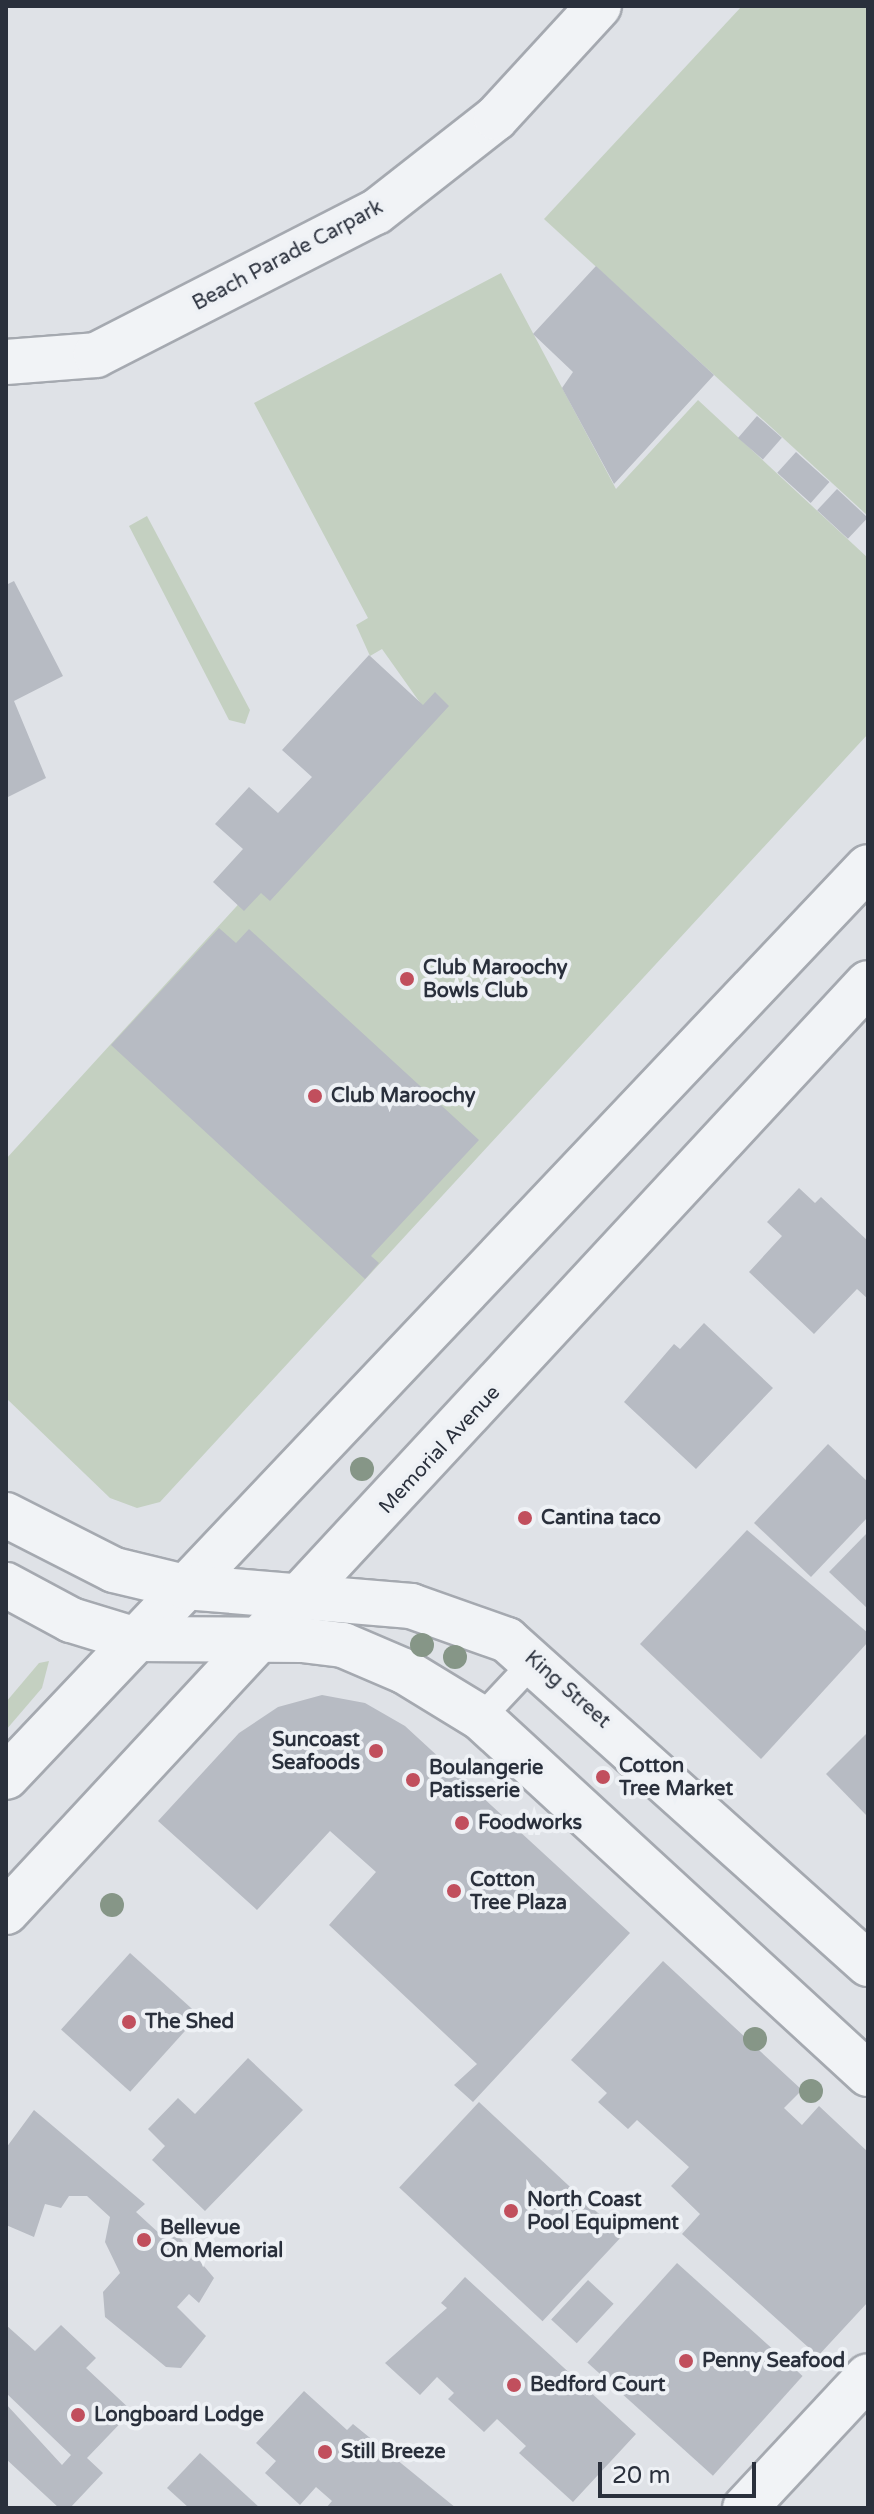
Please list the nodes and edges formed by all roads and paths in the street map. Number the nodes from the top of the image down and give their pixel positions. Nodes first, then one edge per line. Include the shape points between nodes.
1 (599, 6) edge
2 (6, 362) edge
3 (868, 867) edge
4 (868, 983) edge
5 (6, 1515) edge
6 (6, 1585) edge
7 (185, 1587) junction
8 (308, 1593) junction
9 (262, 1638) junction
10 (133, 1639) junction
11 (536, 1659) junction
12 (481, 1718) junction
13 (6, 1777) edge
14 (6, 1912) edge
15 (868, 1964) edge
16 (868, 2074) edge
17 (868, 2376) edge
18 (745, 2508) edge

1 - 2 street, Beach Parade Carpark via 496,118 376,212 96,355
3 - 7 street
4 - 8 street, Memorial Avenue
5 - 7 street, King Street via 114,1570
6 - 10 street via 71,1620
7 - 8 street, King Street
7 - 10 street
8 - 9 street, Memorial Avenue
8 - 11 street, King Street via 411,1606 507,1640
9 - 10 street
9 - 12 street via 343,1645
9 - 14 street, Memorial Avenue
10 - 13 street
11 - 12 lane
11 - 15 street, King Street
12 - 16 street
17 - 18 street

